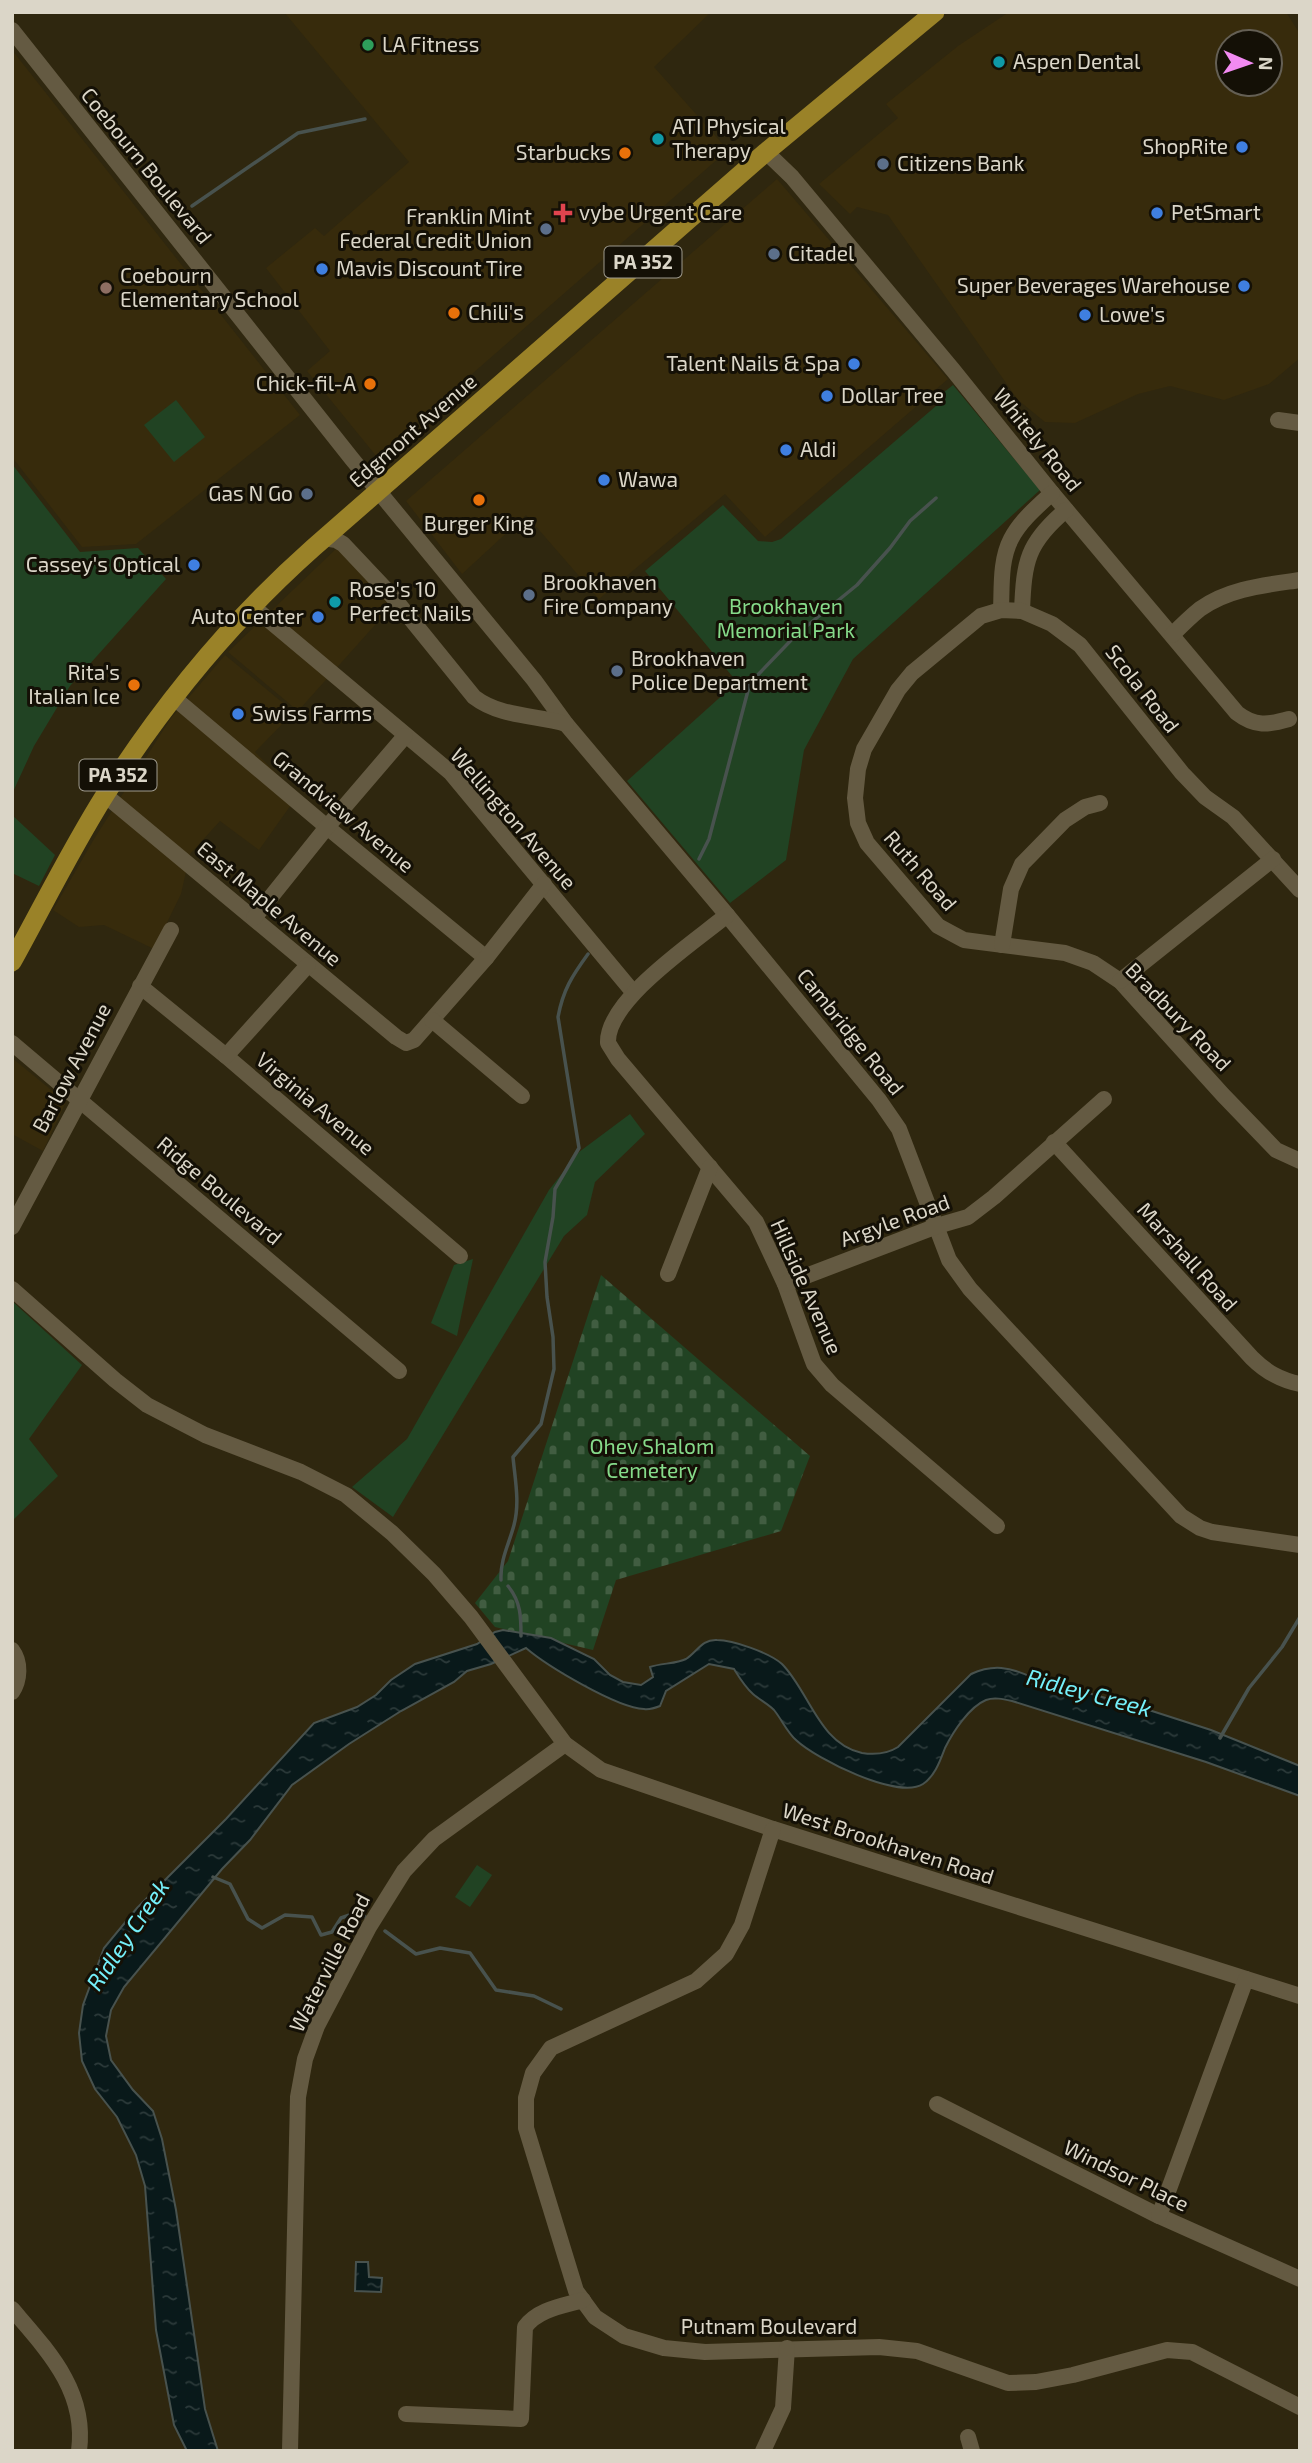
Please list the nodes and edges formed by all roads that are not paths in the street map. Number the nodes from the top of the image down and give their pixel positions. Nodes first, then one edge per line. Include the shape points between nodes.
1 (934, 12) edge
2 (12, 30) edge
3 (766, 152) junction
4 (1278, 420) dead end
5 (1300, 423) edge
6 (378, 491) junction
7 (1052, 493) junction
8 (1066, 510) junction
9 (324, 538) junction
10 (1300, 580) edge
11 (252, 606) junction
12 (1002, 610) junction
13 (1022, 611) junction
14 (1172, 635) junction
15 (173, 697) junction
16 (1289, 719) dead end
17 (566, 724) junction
18 (405, 736) junction
19 (105, 795) junction
20 (1101, 803) dead end
21 (327, 827) junction
22 (1273, 859) junction
23 (544, 884) junction
24 (1300, 890) edge
25 (727, 915) junction
26 (254, 918) junction
27 (172, 930) dead end
28 (1002, 945) junction
29 (486, 958) junction
30 (12, 962) edge
31 (308, 965) junction
32 (1120, 981) junction
33 (140, 986) junction
34 (633, 992) junction
35 (432, 1020) junction
36 (12, 1043) edge
37 (226, 1056) junction
38 (522, 1096) dead end
39 (1104, 1099) dead end
40 (79, 1100) junction
41 (1054, 1142) junction
42 (1300, 1161) edge
43 (710, 1167) junction
44 (937, 1226) junction
45 (12, 1227) edge
46 (460, 1256) dead end
47 (668, 1274) dead end
48 (785, 1284) junction
49 (12, 1289) edge
50 (399, 1371) dead end
51 (1300, 1384) edge
52 (997, 1526) dead end
53 (1300, 1545) edge
54 (12, 1650) edge
55 (12, 1692) edge
56 (565, 1744) junction
57 (773, 1829) junction
58 (1246, 1979) junction
59 (1300, 1996) edge
60 (937, 2104) dead end
61 (1159, 2217) junction
62 (1300, 2279) edge
63 (583, 2300) junction
64 (12, 2309) edge
65 (787, 2348) junction
66 (1300, 2407) edge
67 (406, 2414) dead end
68 (79, 2451) edge
69 (290, 2451) edge
70 (763, 2451) edge

1 - 3 main road, Edgmont Avenue / PA 352
2 - 6 street, Coebourn Boulevard
3 - 6 main road, Edgmont Avenue / PA 352
3 - 7 street, Whitely Road via 879,281
4 - 5 street
6 - 9 main road, Edgmont Avenue / PA 352
6 - 17 street, Cambridge Road
7 - 8 street, Whitely Road
7 - 12 street via 1011,538 1003,567
8 - 13 street via 1032,547 1023,575
8 - 14 street, Whitely Road
9 - 11 main road, Edgmont Avenue / PA 352
9 - 17 street via 343,544 481,703
10 - 14 street via 1225,595 1201,608
11 - 15 main road, Edgmont Avenue / PA 352
11 - 18 street, Wellington Avenue
12 - 13 street, Ruth Road
12 - 28 street, Ruth Road via 981,617 958,634 898,690 864,749 855,798 858,823 867,843 931,919 964,940
13 - 22 street, Scola Road via 1052,624 1080,645 1182,773
14 - 16 street, Whitely Road via 1242,717 1262,725
15 - 19 main road, Edgmont Avenue / PA 352
15 - 21 street, Grandview Avenue
17 - 25 street, Cambridge Road
18 - 21 street
18 - 23 street, Wellington Avenue via 450,772
19 - 26 street, East Maple Avenue
19 - 30 main road, Edgmont Avenue / PA 352
20 - 28 street via 1065,820 1022,864 1011,889
21 - 26 street
21 - 29 street, Grandview Avenue
22 - 24 street, Scola Road
22 - 32 street
23 - 29 street
23 - 34 street, Wellington Avenue
25 - 34 street
25 - 44 street, Cambridge Road via 899,1129
26 - 31 street, East Maple Avenue
27 - 33 street, Barlow Avenue
28 - 32 street, Bradbury Road via 1065,953 1093,963
29 - 35 street
31 - 35 street, East Maple Avenue via 406,1043
31 - 37 street
32 - 42 street, Bradbury Road via 1276,1150
33 - 37 street, Virginia Avenue
33 - 40 street, Barlow Avenue
34 - 43 street, Hillside Avenue via 612,1022 608,1043
35 - 38 street
36 - 40 street, Ridge Boulevard
37 - 46 street, Virginia Avenue
39 - 41 street, Argyle Road
40 - 45 street, Barlow Avenue
40 - 50 street, Ridge Boulevard
41 - 44 street, Argyle Road via 968,1217
41 - 51 street, Marshall Road via 1257,1363 1283,1380
43 - 47 street
43 - 48 street, Hillside Avenue via 756,1222
44 - 48 street, Argyle Road
44 - 53 street, Cambridge Road via 949,1260 970,1289 1181,1516 1212,1532
48 - 52 street, Hillside Avenue via 811,1356 822,1373
49 - 56 street, West Brookhaven Road via 147,1405 346,1495 434,1574
54 - 55 street via 18,1657 17,1685
56 - 57 street, West Brookhaven Road via 601,1770
56 - 69 street, Waterville Road via 434,1839 404,1871 317,2026 298,2097
57 - 58 street, West Brookhaven Road
57 - 63 street, Putnam Boulevard via 743,1925 726,1954 696,1981 551,2048 533,2073 526,2098 526,2128 576,2291
58 - 59 street, West Brookhaven Road
58 - 61 street
60 - 61 street, Windsor Place
61 - 62 street, Windsor Place
63 - 65 street, Putnam Boulevard via 595,2316 624,2336 664,2348
63 - 67 street via 531,2318 526,2327 521,2419
64 - 68 street via 68,2381 78,2409
65 - 66 street, Putnam Boulevard via 918,2351 1008,2382 1073,2375 1167,2350 1192,2352
65 - 70 street via 783,2408

